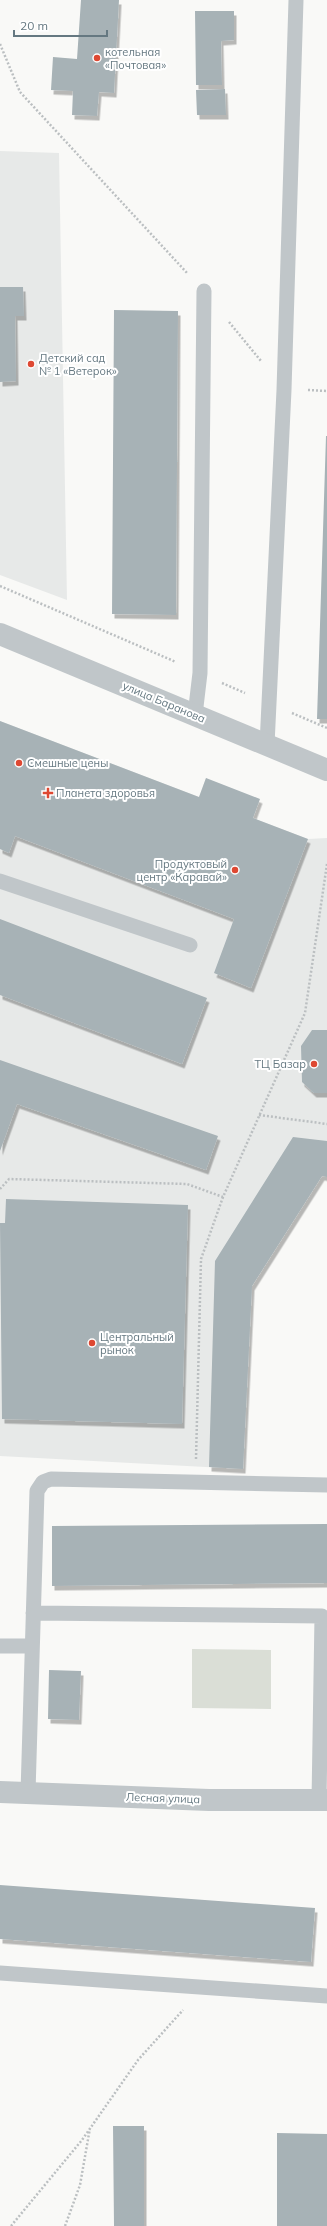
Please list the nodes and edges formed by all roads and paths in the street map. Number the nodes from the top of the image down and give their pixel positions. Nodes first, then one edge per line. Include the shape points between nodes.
1 (296, 0) edge
2 (0, 44) edge
3 (204, 291) junction
4 (284, 390) junction
5 (0, 586) edge
6 (0, 634) edge
7 (200, 673) junction
8 (269, 704) junction
9 (195, 715) junction
10 (327, 728) edge
11 (267, 745) junction
12 (327, 770) edge
13 (327, 864) edge
14 (0, 881) edge
15 (190, 945) dead end
16 (259, 1115) junction
17 (327, 1124) edge
18 (0, 1189) edge
19 (223, 1196) junction
20 (195, 1483) junction
21 (327, 1485) edge
22 (33, 1613) junction
23 (0, 1646) edge
24 (31, 1646) junction
25 (0, 1792) edge
26 (28, 1793) junction
27 (323, 1800) edge
28 (0, 1973) edge
29 (204, 1987) junction
30 (327, 1996) edge
31 (90, 2128) junction
32 (11, 2226) edge
33 (65, 2226) edge

1 - 4 lane
2 - 3 path via 20,92
3 - 4 path
3 - 7 lane
4 - 8 lane
5 - 7 path
6 - 9 street, улица Баранова
7 - 8 path
7 - 9 lane
8 - 10 path
8 - 11 lane
9 - 11 street, улица Баранова
11 - 12 street, улица Баранова
13 - 16 path via 305,1013
14 - 15 lane
16 - 17 path
16 - 19 path
18 - 19 path via 9,1180 187,1184
19 - 20 path via 201,1258
20 - 21 lane
20 - 22 lane via 51,1479 42,1482 37,1491
22 - 24 lane
22 - 27 lane via 322,1616
23 - 24 lane
24 - 26 lane
25 - 26 street, Лесная улица
26 - 27 street, Лесная улица via 209,1800
28 - 29 lane
29 - 30 lane
29 - 31 path via 138,2060
31 - 32 path
31 - 33 path via 80,2185

